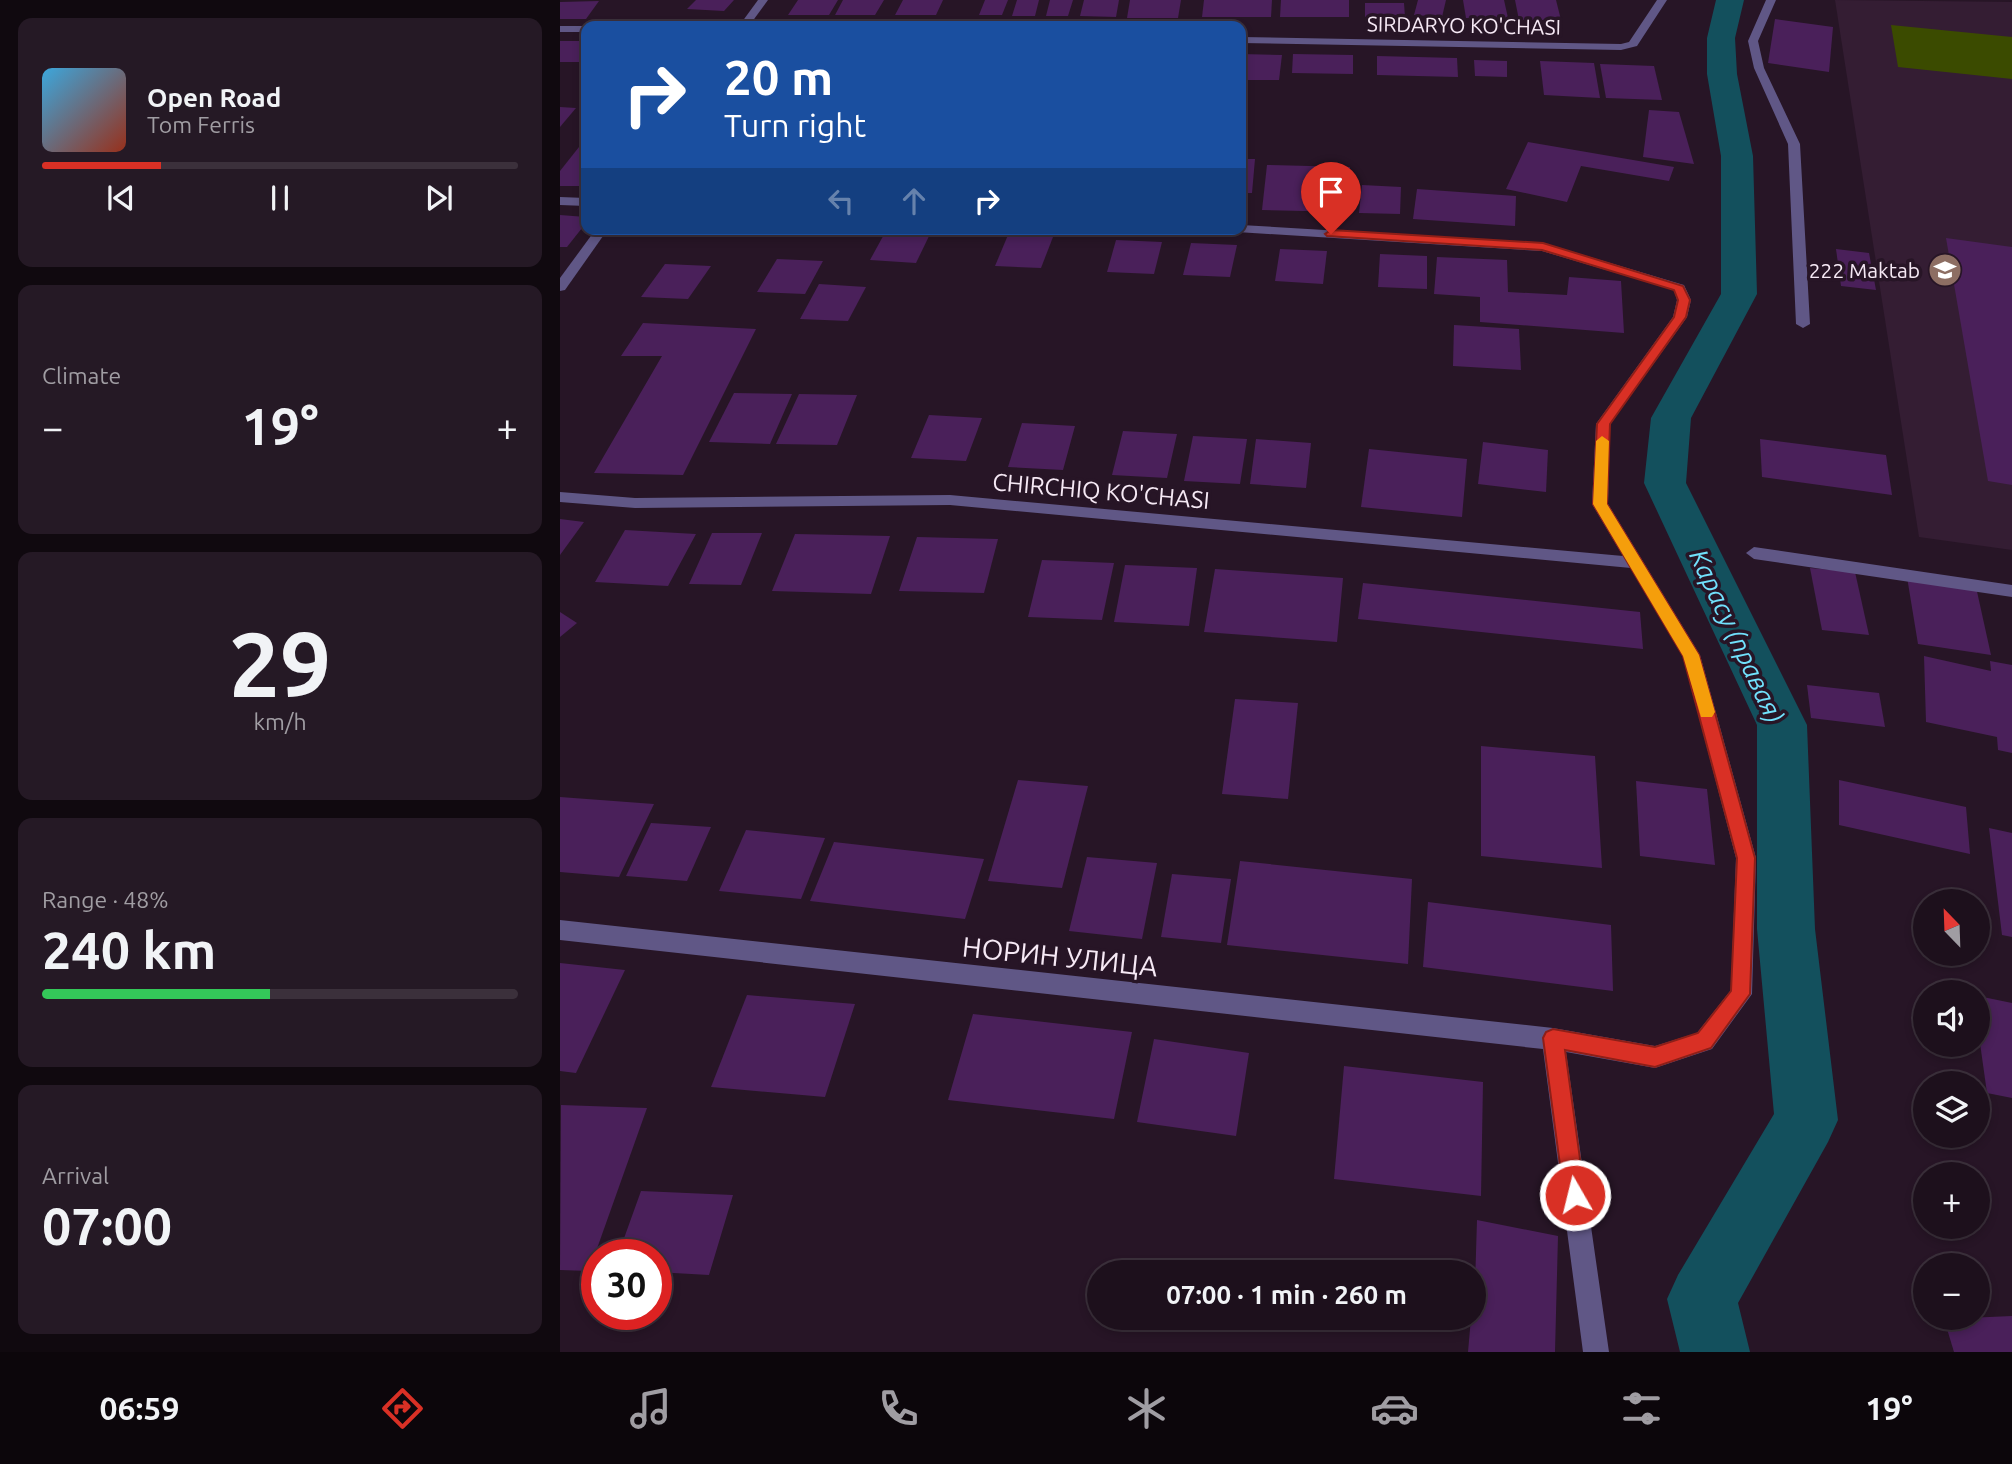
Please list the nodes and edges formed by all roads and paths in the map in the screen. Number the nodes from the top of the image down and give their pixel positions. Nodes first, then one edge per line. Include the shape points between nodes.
1 (763, 0) edge
2 (1662, 0) edge
3 (1771, 0) edge
4 (748, 21) edge
5 (560, 29) edge
6 (581, 29) edge
7 (1246, 40) edge
8 (560, 201) edge
9 (581, 202) edge
10 (1246, 229) edge
11 (599, 235) edge
12 (560, 287) edge
13 (1803, 324) dead end
14 (560, 497) edge
15 (1754, 553) dead end
16 (1636, 563) junction
17 (2012, 591) edge
18 (560, 930) edge
19 (1553, 1038) junction
20 (1596, 1352) edge

1 - 4 street
2 - 7 street, SIRDARYO KO'CHASI via 1633,44 1621,47
3 - 13 street via 1753,41 1759,68 1794,144
5 - 6 street
8 - 9 street
10 - 16 street, НОРИН УЛИЦА via 1543,247 1679,288 1684,300 1680,317 1603,424 1600,504
11 - 12 street
14 - 16 street, CHIRCHIQ KO'CHASI via 635,503 950,500
15 - 17 street
16 - 19 street, НОРИН УЛИЦА via 1691,655 1746,858 1741,994 1704,1041 1655,1057
18 - 19 street, НОРИН УЛИЦА
19 - 20 street

